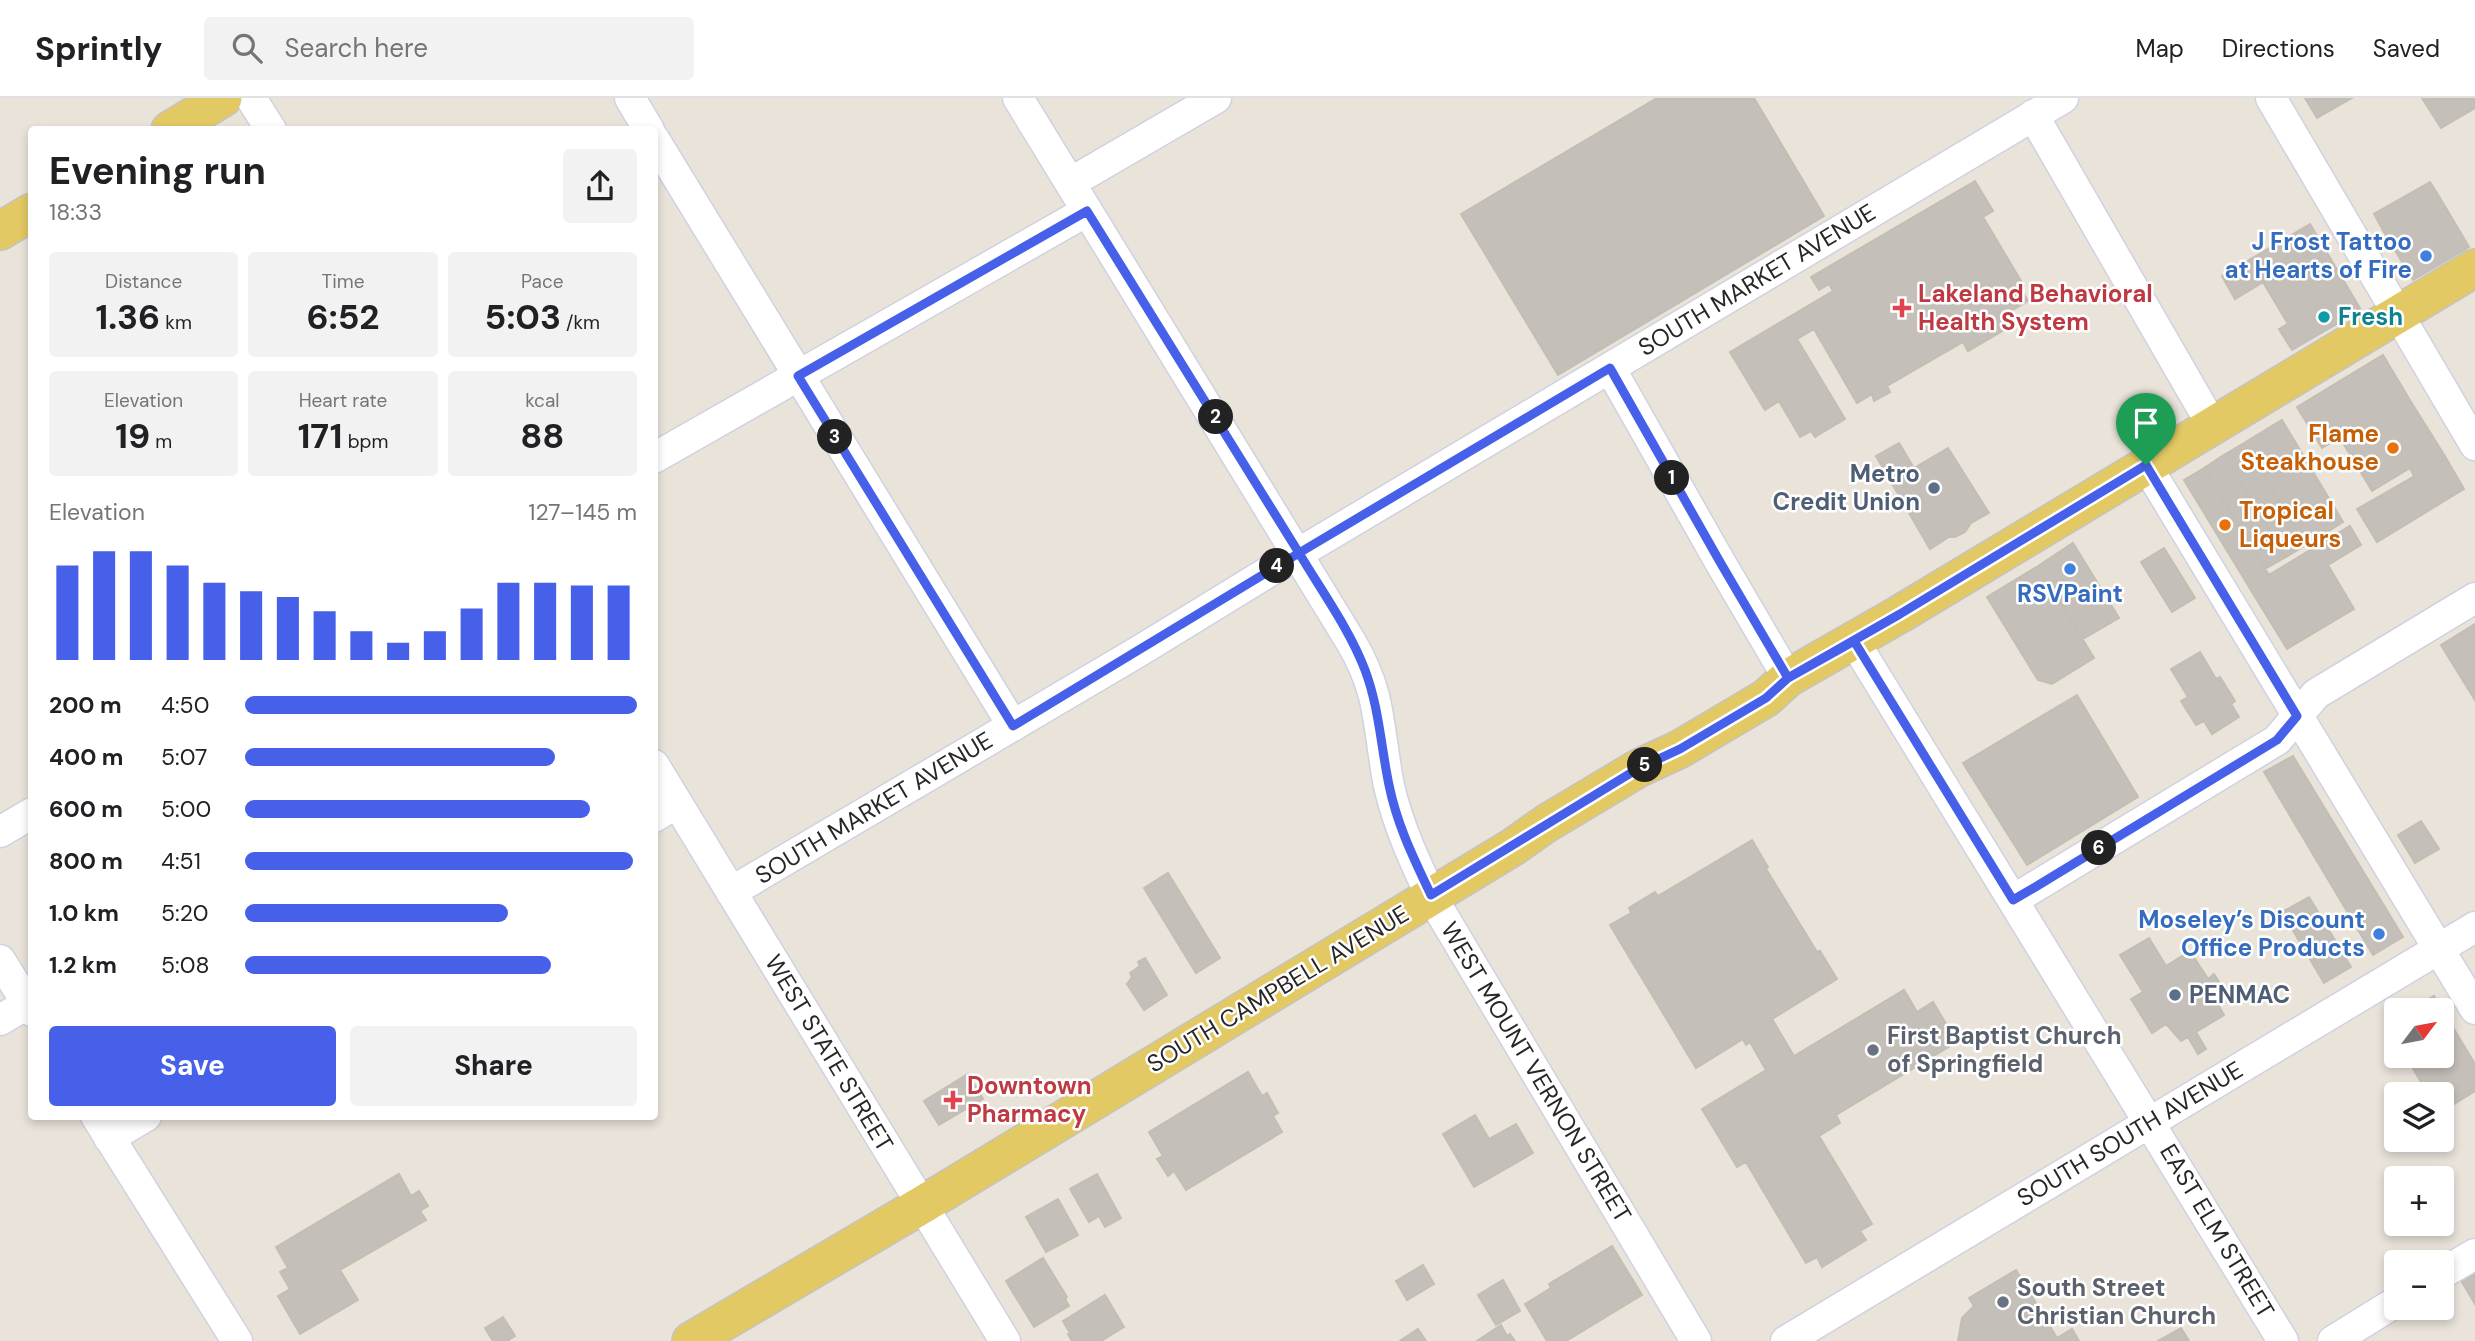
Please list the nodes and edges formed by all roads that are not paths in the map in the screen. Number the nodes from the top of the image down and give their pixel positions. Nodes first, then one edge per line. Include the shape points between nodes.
1 (223, 98) edge
2 (251, 98) edge
3 (630, 98) edge
4 (1018, 98) edge
5 (1216, 98) edge
6 (2063, 98) edge
7 (2271, 98) edge
8 (2033, 115) junction
9 (177, 126) edge
10 (268, 126) edge
11 (647, 126) edge
12 (658, 146) edge
13 (1070, 183) junction
14 (1087, 211) junction
15 (28, 214) edge
16 (0, 231) edge
17 (2475, 268) edge
18 (2398, 314) junction
19 (1610, 368) junction
20 (798, 376) junction
21 (2212, 425) junction
22 (2475, 446) edge
23 (658, 456) edge
24 (2146, 465) junction
25 (1299, 553) junction
26 (2475, 598) edge
27 (1854, 641) junction
28 (1788, 678) junction
29 (2297, 716) junction
30 (1013, 726) junction
31 (658, 780) edge
32 (666, 810) edge
33 (28, 815) edge
34 (0, 832) edge
35 (731, 892) junction
36 (1431, 895) junction
37 (2013, 900) junction
38 (2475, 927) edge
39 (2438, 948) junction
40 (0, 960) edge
41 (28, 1005) edge
42 (28, 1007) edge
43 (2475, 1009) edge
44 (0, 1020) edge
45 (130, 1120) edge
46 (2151, 1122) junction
47 (103, 1127) edge
48 (922, 1205) junction
49 (2475, 1254) edge
50 (2454, 1267) edge
51 (2384, 1310) edge
52 (237, 1341) edge
53 (691, 1341) edge
54 (1004, 1341) edge
55 (1696, 1341) edge
56 (1786, 1341) edge
57 (2283, 1341) edge
58 (2333, 1341) edge

1 - 9 main road
2 - 10 street
3 - 11 street
4 - 13 street, WEST MOUNT VERNON STREET
5 - 13 street
6 - 8 street, SOUTH MARKET AVENUE
7 - 18 street
8 - 19 street, SOUTH MARKET AVENUE
8 - 21 street
12 - 20 street
13 - 14 street, WEST MOUNT VERNON STREET
14 - 20 street
14 - 25 street, WEST MOUNT VERNON STREET
15 - 16 main road
17 - 18 main road, SOUTH CAMPBELL AVENUE
18 - 21 main road, SOUTH CAMPBELL AVENUE
18 - 22 street
19 - 25 street, SOUTH MARKET AVENUE
19 - 28 street
20 - 23 street
20 - 30 street
21 - 24 main road, SOUTH CAMPBELL AVENUE
24 - 27 main road, SOUTH CAMPBELL AVENUE
24 - 29 street
25 - 30 street, SOUTH MARKET AVENUE
25 - 36 street, WEST MOUNT VERNON STREET via 1365,667 1398,821
26 - 29 street via 2316,694
27 - 28 main road, SOUTH CAMPBELL AVENUE
27 - 37 street, EAST ELM STREET
28 - 36 main road, SOUTH CAMPBELL AVENUE via 1766,698 1639,768
29 - 37 street via 2277,740
29 - 39 street
30 - 35 street, SOUTH MARKET AVENUE
31 - 32 street, WEST STATE STREET
32 - 35 street, WEST STATE STREET
33 - 34 street
35 - 48 street, WEST STATE STREET
36 - 48 main road, SOUTH CAMPBELL AVENUE
36 - 55 street, WEST MOUNT VERNON STREET
37 - 46 street, EAST ELM STREET
38 - 39 street, SOUTH SOUTH AVENUE
39 - 43 street
39 - 46 street, SOUTH SOUTH AVENUE
40 - 41 street
42 - 44 street
45 - 47 street
46 - 56 street, SOUTH SOUTH AVENUE
46 - 57 street, EAST ELM STREET
47 - 52 street
48 - 53 main road, SOUTH CAMPBELL AVENUE
48 - 54 street, WEST STATE STREET
49 - 50 street
51 - 58 street

